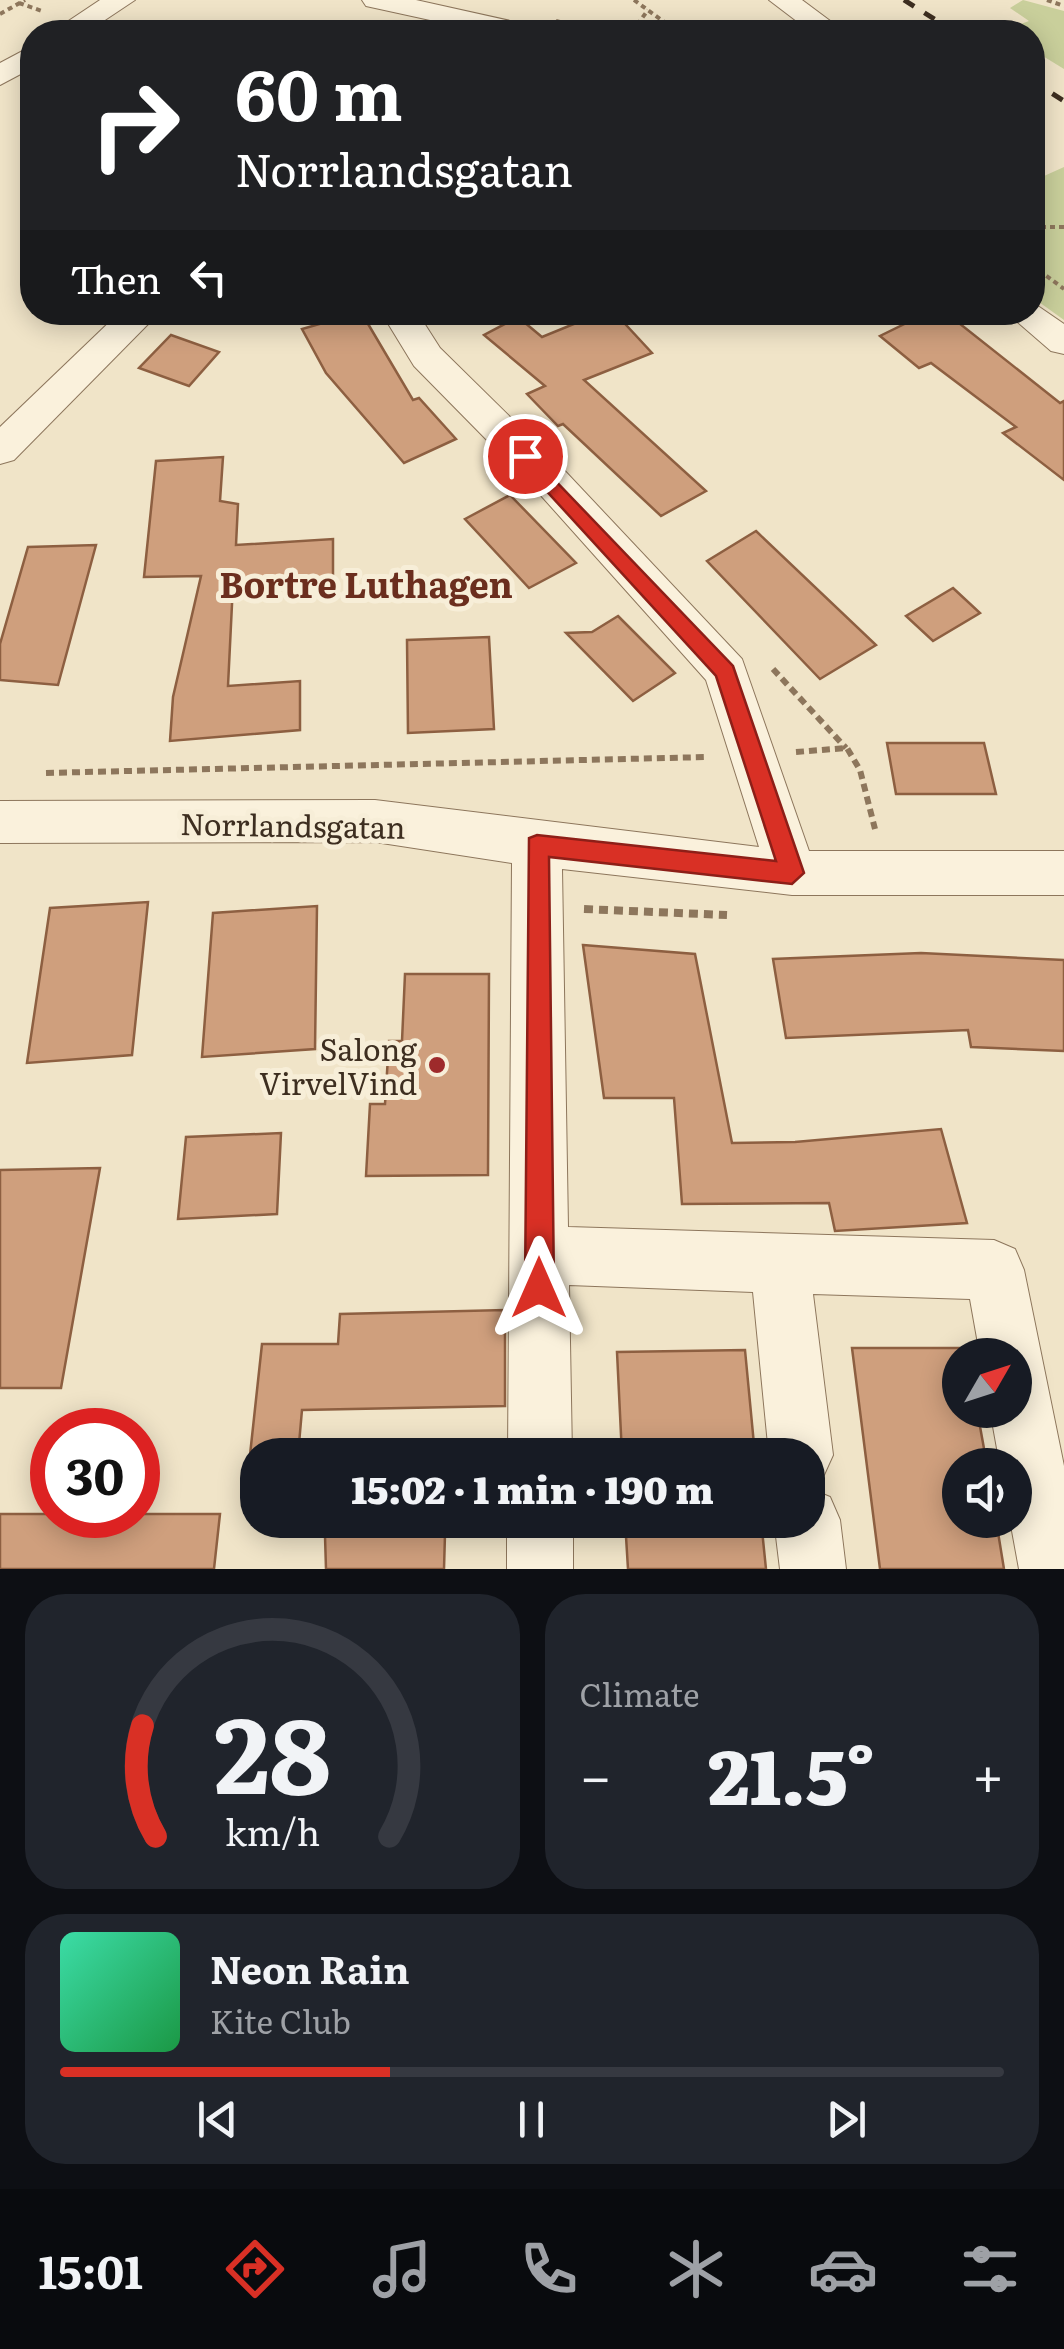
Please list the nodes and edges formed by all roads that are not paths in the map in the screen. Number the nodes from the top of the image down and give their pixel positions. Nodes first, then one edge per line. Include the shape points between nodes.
1 (96, 0) edge
2 (121, 0) edge
3 (783, 0) edge
4 (376, 8) edge
5 (69, 20) edge
6 (75, 20) edge
7 (450, 20) edge
8 (811, 20) edge
9 (129, 325) edge
10 (408, 325) edge
11 (1041, 325) edge
12 (1064, 342) edge
13 (0, 450) edge
14 (0, 822) edge
15 (537, 846) junction
16 (792, 873) junction
17 (1064, 874) edge
18 (539, 1255) junction
19 (780, 1263) junction
20 (1008, 1338) edge
21 (1025, 1428) edge
22 (540, 1438) edge
23 (798, 1438) edge
24 (540, 1538) edge
25 (809, 1538) edge
26 (540, 1569) edge
27 (812, 1569) edge
28 (1052, 1569) edge

1 - 5 street
2 - 6 street
3 - 8 street
4 - 7 street
9 - 13 street
10 - 16 street via 427,357 726,672
11 - 12 street
14 - 15 street, Norrlandsgatan via 375,820
15 - 16 street, Norrlandsgatan
15 - 18 street
16 - 17 street, Norrlandsgatan
18 - 19 street
18 - 22 street
19 - 20 street via 994,1270
19 - 23 street
21 - 28 street
24 - 26 street
25 - 27 street

